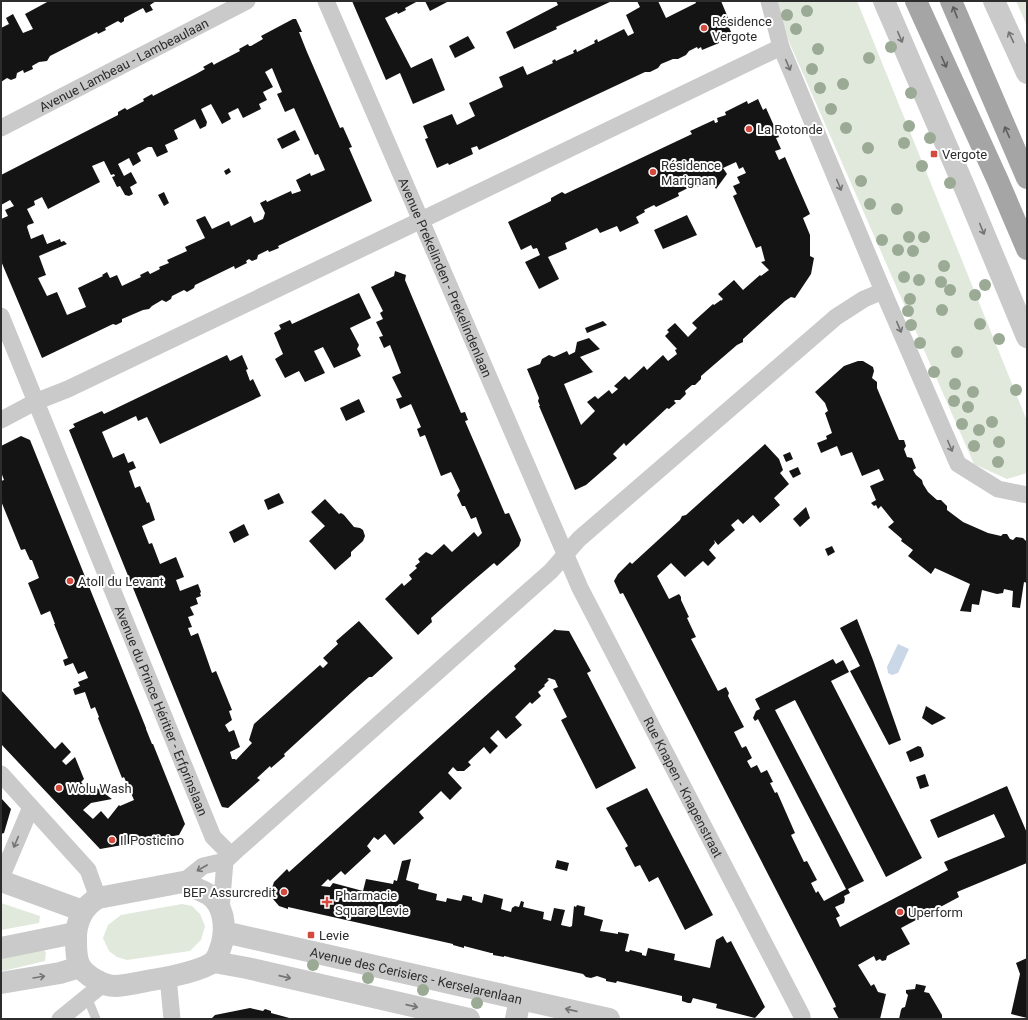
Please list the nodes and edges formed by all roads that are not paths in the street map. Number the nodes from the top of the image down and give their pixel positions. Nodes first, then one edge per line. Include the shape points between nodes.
1 (247, 1) edge
2 (326, 1) edge
3 (769, 1) edge
4 (884, 1) edge
5 (916, 1) edge
6 (951, 1) edge
7 (994, 1) edge
8 (781, 47) junction
9 (1027, 73) edge
10 (1, 128) edge
11 (1027, 178) edge
12 (421, 220) junction
13 (1027, 249) edge
14 (883, 291) junction
15 (1, 316) edge
16 (1027, 337) edge
17 (35, 402) junction
18 (1, 420) edge
19 (1027, 495) edge
20 (566, 554) junction
21 (1, 774) edge
22 (31, 806) junction
23 (228, 858) junction
24 (1, 878) edge
25 (1, 881) edge
26 (183, 882) junction
27 (91, 904) junction
28 (221, 910) junction
29 (224, 932) junction
30 (75, 933) junction
31 (1, 948) edge
32 (214, 962) junction
33 (80, 966) junction
34 (168, 977) junction
35 (1, 983) edge
36 (95, 990) junction
37 (518, 1009) edge
38 (60, 1019) edge
39 (96, 1019) edge
40 (172, 1019) edge
41 (469, 1019) edge
42 (609, 1019) edge
43 (802, 1019) edge

1 - 10 street, Avenue Lambeau - Lambeaulaan
2 - 12 street, Avenue Prekelinden - Prekelindenlaan
3 - 8 street
4 -> 16 street
5 -> 13 main road
11 -> 6 main road
9 -> 7 street
8 - 12 street
8 -> 14 street
12 - 17 street via 68,389
12 - 20 street, Avenue Prekelinden - Prekelindenlaan
14 -> 19 street via 958,464 998,489
14 - 20 street via 864,299 836,317 578,539
15 - 17 street, Avenue du Prince Héritier - Erfprinslaan
17 - 18 street
17 - 23 street, Avenue du Prince Héritier - Erfprinslaan via 213,837
20 - 23 street via 545,577
20 - 43 street, Rue Knapen - Knapenstraat via 580,588
21 - 22 street
22 -> 24 street
22 - 27 street via 88,870
23 -> 26 street via 203,866
23 - 28 street
25 - 27 street
26 - 27 street
26 - 28 street via 209,895
27 - 30 street
28 - 29 street
29 - 32 street via 220,951
29 - 37 street, Avenue des Cerisiers - Kerselarenlaan
30 - 31 street
30 - 33 street
32 - 34 street
32 -> 41 street
35 -> 33 street via 60,974
33 - 36 street
34 - 36 street
34 - 40 street
36 - 38 street
36 - 39 lane
42 -> 37 street, Avenue des Cerisiers - Kerselarenlaan

